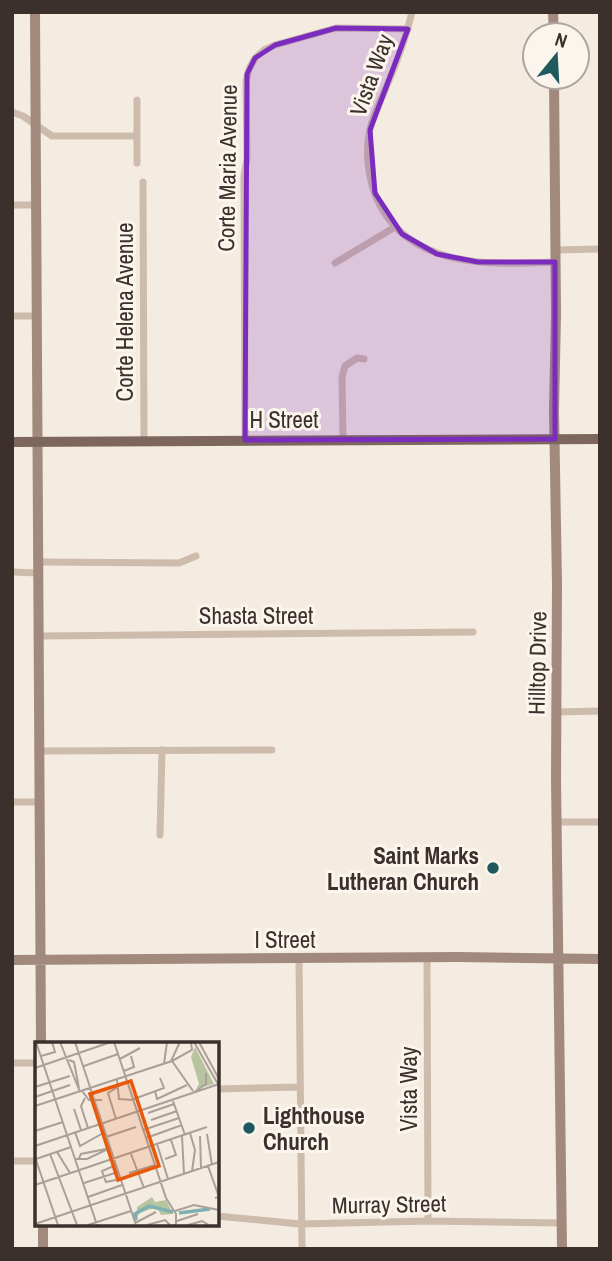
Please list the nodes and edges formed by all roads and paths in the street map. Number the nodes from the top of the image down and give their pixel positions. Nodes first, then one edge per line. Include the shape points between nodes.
1 (35, 12) edge
2 (412, 12) edge
3 (408, 29) junction
4 (554, 91) edge
5 (137, 100) dead end
6 (12, 113) edge
7 (36, 127) junction
8 (137, 136) junction
9 (137, 163) dead end
10 (143, 182) dead end
11 (12, 205) edge
12 (37, 205) junction
13 (395, 227) junction
14 (600, 249) edge
15 (555, 250) junction
16 (555, 262) junction
17 (335, 263) dead end
18 (12, 316) edge
19 (37, 316) junction
20 (364, 359) dead end
21 (555, 439) junction
22 (600, 439) edge
23 (245, 440) junction
24 (343, 440) junction
25 (144, 441) junction
26 (12, 442) edge
27 (38, 442) junction
28 (196, 556) dead end
29 (39, 568) junction
30 (12, 572) edge
31 (472, 632) dead end
32 (39, 636) junction
33 (600, 711) edge
34 (556, 712) junction
35 (162, 750) junction
36 (272, 750) dead end
37 (40, 751) junction
38 (12, 802) edge
39 (40, 802) junction
40 (556, 822) junction
41 (600, 822) edge
42 (160, 835) dead end
43 (426, 957) junction
44 (299, 958) junction
45 (558, 959) junction
46 (600, 959) edge
47 (12, 960) edge
48 (41, 960) junction
49 (41, 1042) edge
50 (12, 1063) edge
51 (35, 1063) edge
52 (299, 1087) junction
53 (219, 1089) edge
54 (12, 1161) edge
55 (35, 1161) edge
56 (219, 1216) edge
57 (428, 1221) junction
58 (562, 1223) junction
59 (300, 1224) junction
60 (43, 1226) edge
61 (43, 1249) edge
62 (302, 1249) edge
63 (562, 1249) edge

1 - 7 street
2 - 3 street, Vista Way
3 - 13 street, Vista Way via 369,139 372,186
3 - 23 street, Corte Maria Avenue via 336,28 270,47 249,69 244,177
4 - 15 street, Hilltop Drive
5 - 8 street
6 - 7 street
7 - 8 street via 52,136
7 - 12 street
8 - 9 street
10 - 25 street, Corte Helena Avenue
11 - 12 street
12 - 19 street
13 - 16 street, Vista Way via 420,247 454,259
13 - 17 street
14 - 15 street
15 - 16 street, Hilltop Drive
16 - 21 street, Hilltop Drive
18 - 19 street
19 - 27 street
20 - 24 street via 345,366 342,377
21 - 22 main road, H Street
21 - 24 main road, H Street
21 - 34 street, Hilltop Drive
23 - 24 main road, H Street
23 - 25 main road, H Street
25 - 27 main road, H Street
26 - 27 main road, H Street
27 - 29 street
28 - 29 street via 179,563
29 - 30 street
29 - 32 street
31 - 32 street, Shasta Street
32 - 37 street
33 - 34 street
34 - 40 street, Hilltop Drive
35 - 36 street
35 - 37 street
35 - 42 street
37 - 39 street
38 - 39 street
39 - 48 street
40 - 41 street
40 - 45 street, Hilltop Drive
43 - 44 street, I Street
43 - 45 street, I Street
43 - 57 street, Vista Way
44 - 48 street, I Street
44 - 52 street
45 - 46 street, I Street
45 - 58 street, Hilltop Drive
47 - 48 street, I Street
48 - 49 street
50 - 51 street
52 - 53 street
52 - 59 street
54 - 55 street
56 - 59 street, Murray Street
57 - 58 street, Murray Street
57 - 59 street, Murray Street
58 - 63 street, Hilltop Drive
59 - 62 street
60 - 61 street

